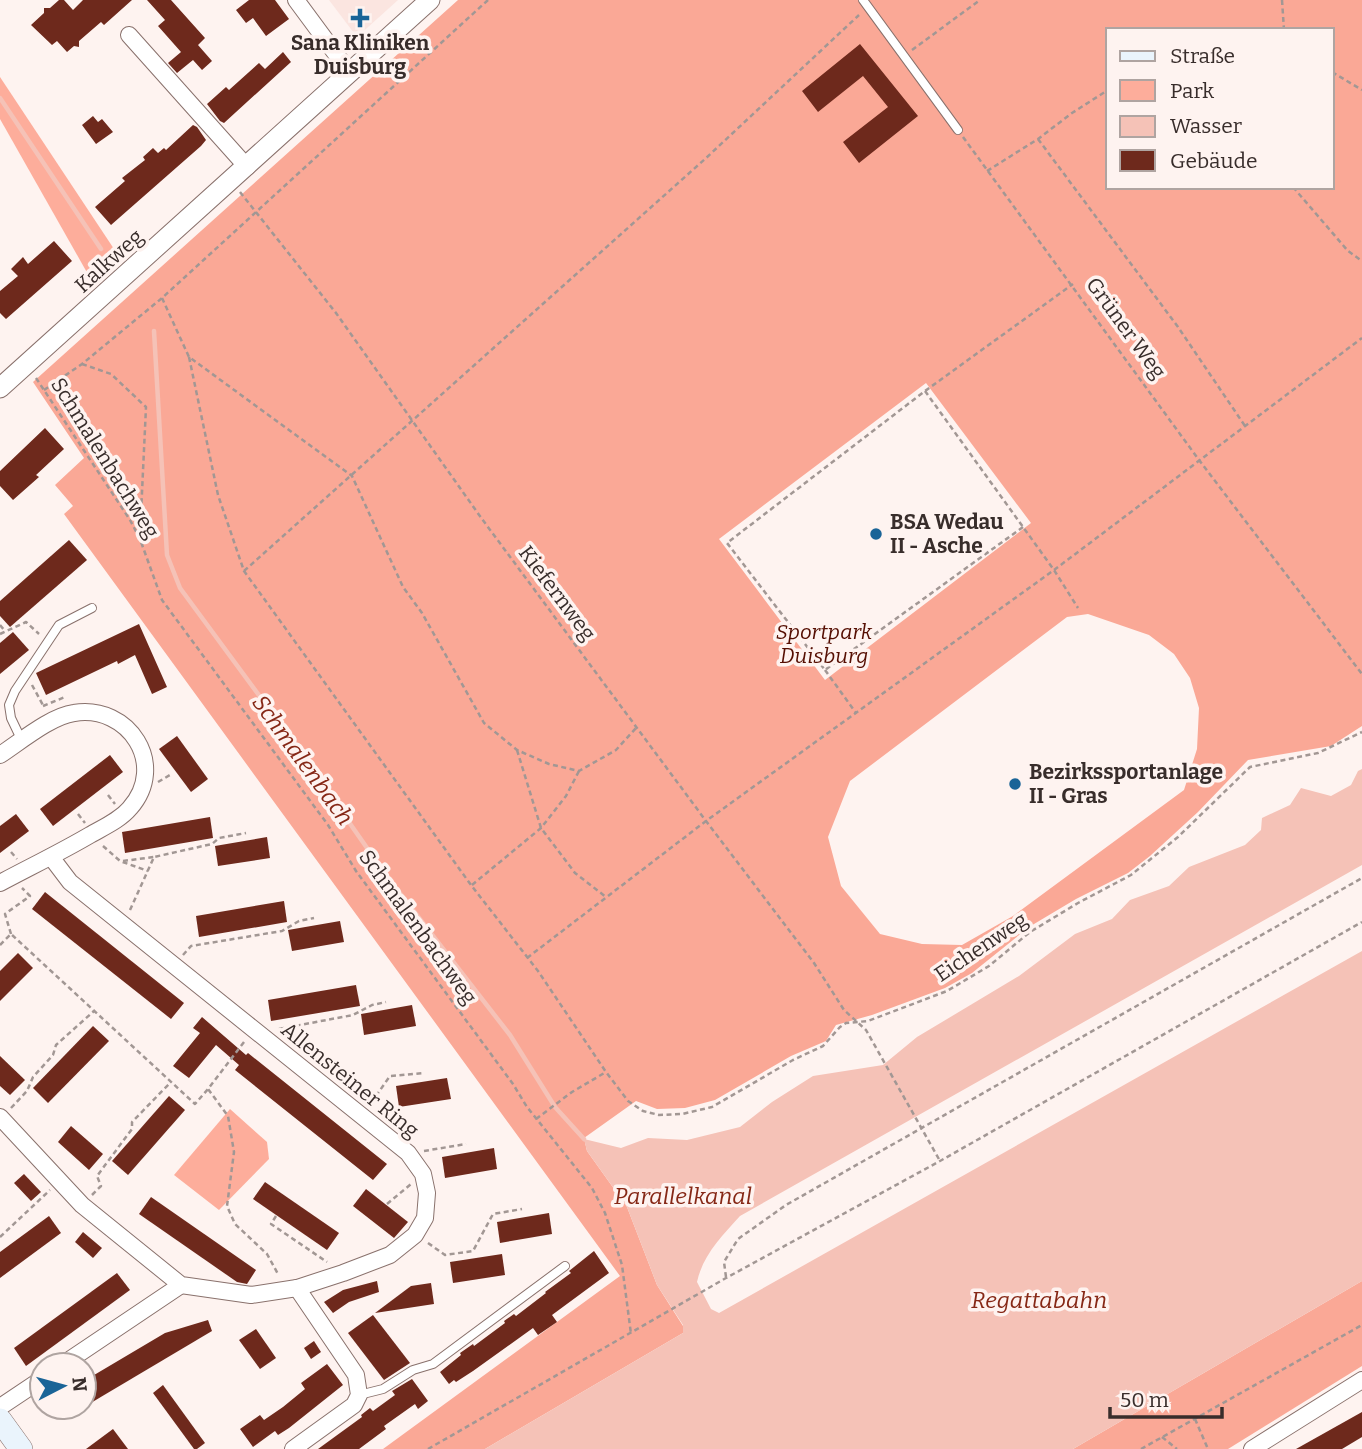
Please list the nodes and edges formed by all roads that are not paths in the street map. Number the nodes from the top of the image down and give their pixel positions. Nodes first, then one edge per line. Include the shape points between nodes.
1 (296, 0) edge
2 (430, 0) edge
3 (865, 3) edge
4 (129, 35) dead end
5 (350, 73) junction
6 (958, 130) road end
7 (247, 167) junction
8 (2, 381) edge
9 (92, 608) dead end
10 (22, 741) junction
11 (0, 755) edge
12 (51, 857) junction
13 (6, 880) edge
14 (1, 1118) edge
15 (565, 1266) dead end
16 (181, 1284) junction
17 (297, 1288) junction
18 (83, 1351) edge
19 (1362, 1380) edge
20 (28, 1388) edge
21 (359, 1395) junction
22 (0, 1407) edge
23 (0, 1420) edge
24 (1255, 1448) edge
25 (21, 1449) edge
26 (293, 1449) edge

1 - 5 street
2 - 5 street, Kalkweg
3 - 6 lane
4 - 7 street
5 - 7 street, Kalkweg
7 - 8 street, Kalkweg via 27,366
9 - 10 lane via 59,625 15,691 9,705
10 - 11 street
10 - 12 street via 74,713 98,713 132,731 143,754 145,776 138,798 119,819
12 - 13 street
12 - 17 street, Allensteiner Ring via 70,882 362,1115 408,1153 424,1174 425,1218 415,1234 390,1255
14 - 16 street via 82,1205
15 - 21 lane via 433,1364 413,1370 383,1389
16 - 17 street via 251,1295
16 - 18 street
17 - 21 street via 356,1375
19 - 24 street
20 - 22 street
21 - 26 street via 354,1405
23 - 25 main road

